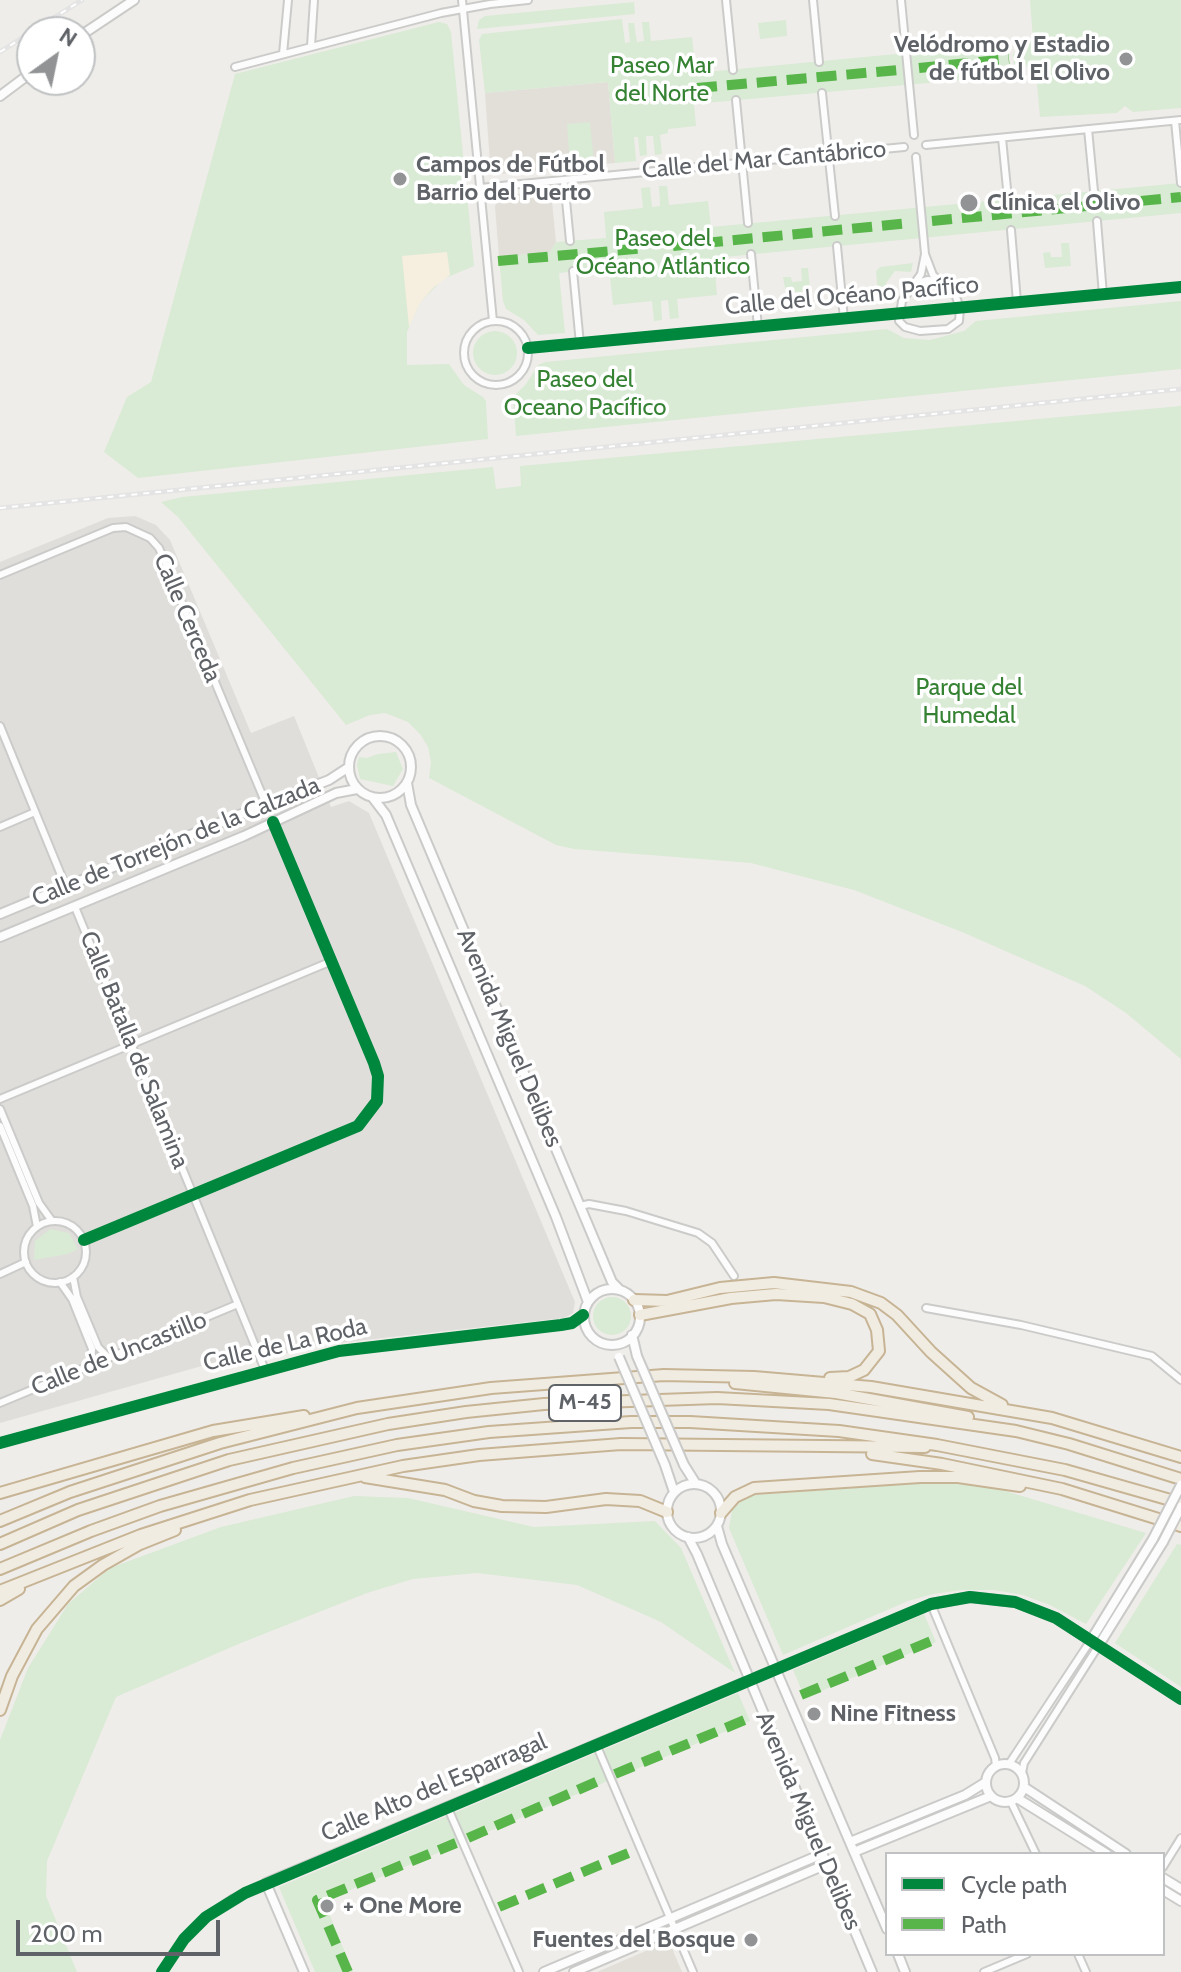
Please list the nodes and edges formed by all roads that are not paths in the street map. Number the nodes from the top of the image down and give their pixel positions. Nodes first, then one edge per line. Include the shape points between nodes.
1 (134, 0) edge
2 (288, 0) edge
3 (314, 0) edge
4 (462, 0) edge
5 (528, 0) edge
6 (726, 0) edge
7 (813, 0) edge
8 (901, 0) edge
9 (463, 8) junction
10 (96, 25) edge
11 (311, 46) junction
12 (283, 54) junction
13 (819, 62) dead end
14 (235, 67) dead end
15 (733, 70) dead end
16 (822, 93) dead end
17 (736, 100) dead end
18 (1178, 121) edge
19 (1088, 129) junction
20 (914, 135) junction
21 (1002, 138) junction
22 (926, 145) junction
23 (904, 147) junction
24 (829, 154) junction
25 (916, 157) junction
26 (742, 163) junction
27 (564, 180) junction
28 (1181, 183) edge
29 (480, 188) junction
30 (1094, 191) dead end
31 (1008, 199) dead end
32 (835, 216) dead end
33 (1097, 221) dead end
34 (748, 223) dead end
35 (1011, 230) dead end
36 (570, 241) dead end
37 (837, 246) dead end
38 (751, 254) dead end
39 (925, 254) junction
40 (573, 271) dead end
41 (941, 281) junction
42 (914, 284) junction
43 (1181, 287) edge
44 (1103, 295) junction
45 (1017, 302) junction
46 (960, 308) junction
47 (899, 314) junction
48 (844, 319) junction
49 (493, 321) junction
50 (758, 327) junction
51 (580, 344) junction
52 (528, 348) junction
53 (0, 575) edge
54 (0, 726) edge
55 (349, 767) junction
56 (407, 783) junction
57 (357, 789) junction
58 (373, 798) junction
59 (266, 804) junction
60 (35, 812) junction
61 (273, 822) junction
62 (0, 827) edge
63 (66, 887) junction
64 (75, 907) junction
65 (0, 914) edge
66 (0, 937) edge
67 (332, 961) junction
68 (131, 1044) junction
69 (0, 1099) edge
70 (0, 1109) edge
71 (0, 1126) edge
72 (193, 1194) junction
73 (580, 1206) junction
74 (52, 1221) junction
75 (37, 1227) junction
76 (84, 1240) junction
77 (26, 1262) junction
78 (0, 1274) edge
79 (734, 1276) dead end
80 (73, 1277) junction
81 (60, 1282) junction
82 (620, 1290) junction
83 (634, 1300) junction
84 (588, 1302) junction
85 (238, 1304) junction
86 (926, 1308) dead end
87 (583, 1315) junction
88 (640, 1315) junction
89 (632, 1335) junction
90 (609, 1344) junction
91 (109, 1358) junction
92 (91, 1365) junction
93 (265, 1370) junction
94 (754, 1377) junction
95 (599, 1379) junction
96 (1181, 1380) edge
97 (0, 1403) edge
98 (357, 1408) junction
99 (1011, 1410) junction
100 (1016, 1431) junction
101 (0, 1443) edge
102 (937, 1445) junction
103 (810, 1446) junction
104 (1181, 1457) edge
105 (355, 1476) junction
106 (1181, 1482) edge
107 (696, 1484) junction
108 (1062, 1489) junction
109 (0, 1490) edge
110 (674, 1492) junction
111 (250, 1500) junction
112 (1181, 1505) edge
113 (667, 1512) junction
114 (721, 1513) junction
115 (0, 1521) edge
116 (717, 1526) junction
117 (1181, 1526) edge
118 (688, 1537) junction
119 (0, 1544) edge
120 (96, 1551) junction
121 (0, 1569) edge
122 (0, 1591) edge
123 (0, 1600) edge
124 (931, 1604) junction
125 (1095, 1643) junction
126 (776, 1668) junction
127 (749, 1679) junction
128 (1181, 1699) edge
129 (0, 1710) edge
130 (596, 1744) junction
131 (1009, 1764) junction
132 (996, 1766) junction
133 (1022, 1773) junction
134 (986, 1782) junction
135 (1024, 1787) junction
136 (991, 1796) junction
137 (1014, 1800) junction
138 (447, 1806) junction
139 (1181, 1838) edge
140 (850, 1842) junction
141 (854, 1852) junction
142 (1035, 1852) edge
143 (1104, 1852) edge
144 (1123, 1852) edge
145 (822, 1854) junction
146 (827, 1864) junction
147 (1165, 1864) edge
148 (266, 1883) junction
149 (671, 1919) junction
150 (885, 1924) edge
151 (675, 1928) junction
152 (1022, 1956) edge
153 (162, 1972) edge
154 (304, 1972) edge
155 (519, 1972) edge
156 (544, 1972) edge
157 (574, 1972) edge
158 (693, 1972) edge
159 (872, 1972) edge
160 (984, 1972) edge

1 - 10 main road
2 - 12 street
3 - 11 street
4 - 9 street
5 - 9 street
6 - 15 street
7 - 13 street
8 - 20 street
9 - 11 street
9 - 29 street
11 - 12 street
12 - 14 street
16 - 24 street
17 - 26 street
18 - 19 street
18 - 28 street
19 - 21 street
19 - 30 street
20 - 22 street
20 - 23 street
21 - 22 street
21 - 31 street
22 - 25 street
23 - 24 street, Calle del Mar Cantábrico
23 - 25 street
24 - 26 street, Calle del Mar Cantábrico
24 - 32 street
25 - 39 street
26 - 27 street, Calle del Mar Cantábrico
26 - 34 street
27 - 29 street, Calle del Mar Cantábrico
27 - 36 street
29 - 49 street
33 - 44 street
35 - 45 street
37 - 48 street
38 - 50 street
39 - 41 street
39 - 42 street
40 - 51 street
41 - 42 street
41 - 46 street
42 - 47 street
43 - 44 street, Calle del Océano Pacífico
44 - 45 street, Calle del Océano Pacífico
45 - 46 street, Calle del Océano Pacífico
46 - 47 street, Calle del Océano Pacífico
46 - 47 street via 957,324 938,331 905,327
47 - 48 street, Calle del Océano Pacífico
48 - 50 street, Calle del Océano Pacífico
49 - 52 street via 516,328
49 - 52 street via 476,328 465,343 465,363 479,380 492,385 513,380 524,370
50 - 51 street, Calle del Océano Pacífico
51 - 52 street, Calle del Océano Pacífico
53 - 59 street, Calle Cerceda via 113,528 126,527 150,538 159,548
54 - 60 street
55 - 56 main road via 355,748 383,736 408,753
55 - 57 main road
55 - 59 main road, Calle de Torrejón de la Calzada
56 - 58 main road via 389,797
56 - 73 main road, Avenida Miguel Delibes via 411,805
57 - 58 main road
57 - 61 main road, Calle de Torrejón de la Calzada
58 - 84 main road, Avenida Miguel Delibes via 386,815
59 - 63 main road, Calle de Torrejón de la Calzada
60 - 62 street
60 - 63 street
61 - 64 main road, Calle de Torrejón de la Calzada
61 - 67 street
63 - 65 main road, Calle de Torrejón de la Calzada
64 - 66 main road, Calle de Torrejón de la Calzada
64 - 68 street, Calle Batalla de Salamina
67 - 68 street
67 - 72 street via 378,1076 377,1101 365,1120 350,1130
68 - 69 street
68 - 72 street, Calle Batalla de Salamina
70 - 74 street via 39,1203
71 - 75 street
72 - 76 street
72 - 85 street, Calle Batalla de Salamina
73 - 79 street via 626,1211 698,1233 712,1243
73 - 82 main road, Avenida Miguel Delibes
74 - 75 street
74 - 76 street via 71,1225
75 - 77 street via 26,1243
76 - 80 street via 85,1260
77 - 78 street
77 - 81 street via 43,1280
80 - 81 street
80 - 91 street via 98,1347
81 - 92 street via 92,1349
82 - 83 main road
82 - 84 main road via 598,1292
83 - 88 main road
83 - 99 highway via 667,1301 720,1288 774,1283 851,1292 881,1303 971,1388
84 - 87 main road
85 - 91 street, Calle de Uncastillo
85 - 93 street, Calle Batalla de Salamina
86 - 96 street via 1152,1356
87 - 90 main road via 593,1338
87 - 93 street, Calle de La Roda via 561,1325 339,1351
88 - 89 main road
88 - 94 highway via 776,1294 824,1297 870,1314 879,1351 864,1370 849,1377
89 - 90 main road
89 - 107 main road, bridge
90 - 110 main road, bridge
91 - 92 street, Calle de Uncastillo
92 - 97 street, Calle de Uncastillo
93 - 101 street, Calle de La Roda
94 - 95 highway
94 - 99 highway via 871,1387
95 - 98 highway
95 - 100 highway via 737,1383 836,1393
98 - 109 highway via 213,1431
98 - 115 highway via 191,1452
99 - 104 highway
100 - 106 highway, M-45
100 - 119 highway, M-45 via 829,1404 717,1398 466,1412 229,1460 78,1510
102 - 103 highway
102 - 112 highway, M-45 via 1065,1470
102 - 121 highway, M-45 via 839,1431 690,1422 489,1432 397,1445 243,1481 105,1526
103 - 105 highway via 551,1448
103 - 108 highway via 942,1464
105 - 111 highway
105 - 113 highway via 407,1482 502,1506 606,1499 640,1501
106 - 125 main road, bridge
107 - 110 main road
107 - 114 main road via 715,1493
108 - 114 highway via 958,1477 869,1479 754,1488 735,1497
108 - 117 highway
110 - 113 main road
111 - 120 highway
111 - 129 highway via 140,1544 74,1586 37,1629
112 - 125 main road, bridge via 1163,1542
113 - 118 main road via 671,1525
114 - 116 main road
116 - 118 main road via 704,1536
116 - 126 main road, Avenida Miguel Delibes
118 - 127 main road, Avenida Miguel Delibes
120 - 122 highway
120 - 123 highway
124 - 125 main road, Calle Alto del Esparragal via 970,1597 1015,1602 1056,1618
124 - 126 main road, Calle Alto del Esparragal
124 - 132 street
125 - 128 main road, Calle Alto del Esparragal
125 - 131 street
125 - 133 street
126 - 127 main road, Calle Alto del Esparragal
126 - 140 main road, Avenida Miguel Delibes
127 - 130 main road, Calle Alto del Esparragal
127 - 145 main road, Avenida Miguel Delibes
130 - 138 main road, Calle Alto del Esparragal
130 - 149 street
131 - 132 main road
131 - 133 main road
132 - 134 main road
133 - 135 main road
134 - 136 main road
134 - 140 main road
135 - 137 main road
135 - 144 main road
136 - 137 main road via 1000,1802
136 - 141 main road
137 - 142 street
137 - 143 main road
138 - 148 main road, Calle Alto del Esparragal
138 - 155 street
139 - 147 street
140 - 141 main road, Avenida Miguel Delibes
141 - 150 main road, Avenida Miguel Delibes
145 - 146 main road, Avenida Miguel Delibes
145 - 149 main road
146 - 151 main road
146 - 159 main road, Avenida Miguel Delibes
148 - 153 street, Calle Alto del Esparragal via 206,1917
148 - 154 main road
149 - 151 street
149 - 156 main road
151 - 157 main road
151 - 158 street
152 - 160 street

